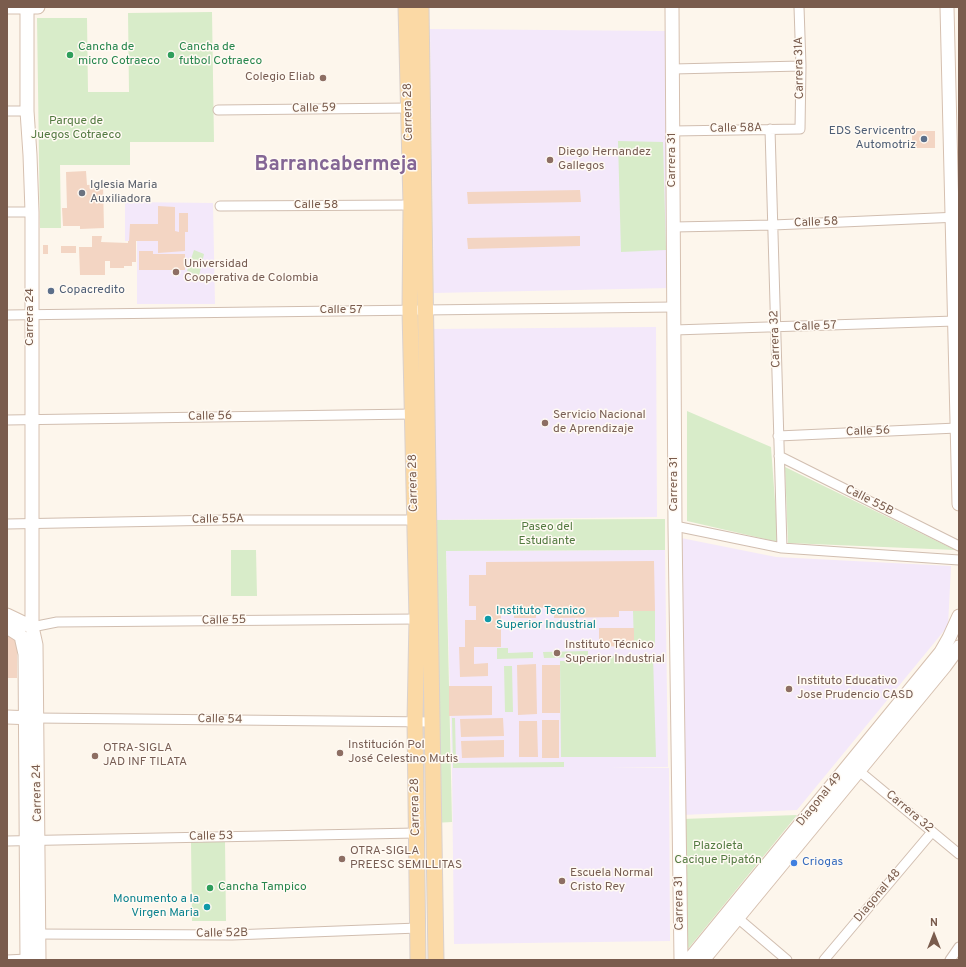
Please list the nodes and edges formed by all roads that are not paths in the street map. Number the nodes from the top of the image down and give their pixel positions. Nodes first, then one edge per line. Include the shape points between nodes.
1 (7, 7) edge
2 (27, 7) edge
3 (38, 7) edge
4 (406, 7) edge
5 (421, 7) edge
6 (672, 7) edge
7 (799, 7) edge
8 (947, 7) edge
9 (801, 66) junction
10 (673, 69) junction
11 (409, 108) junction
12 (218, 110) dead end
13 (7, 111) edge
14 (27, 111) junction
15 (770, 129) junction
16 (800, 129) joint
17 (673, 131) junction
18 (411, 205) junction
19 (220, 206) dead end
20 (7, 212) edge
21 (32, 212) junction
22 (956, 218) edge
23 (773, 225) junction
24 (674, 227) junction
25 (674, 307) junction
26 (417, 310) junction
27 (31, 314) junction
28 (7, 315) edge
29 (954, 321) junction
30 (776, 328) junction
31 (674, 330) junction
32 (413, 414) junction
33 (33, 419) junction
34 (7, 420) edge
35 (957, 428) junction
36 (778, 436) junction
37 (779, 456) junction
38 (959, 504) edge
39 (414, 520) junction
40 (429, 520) junction
41 (33, 523) junction
42 (7, 524) edge
43 (675, 526) junction
44 (959, 546) edge
45 (782, 548) junction
46 (959, 560) edge
47 (7, 615) edge
48 (959, 616) edge
49 (416, 619) junction
50 (7, 627) edge
51 (32, 627) junction
52 (21, 636) junction
53 (955, 649) edge
54 (7, 718) edge
55 (31, 718) junction
56 (415, 721) junction
57 (433, 722) junction
58 (859, 771) junction
59 (932, 832) junction
60 (416, 833) junction
61 (7, 841) edge
62 (33, 841) junction
63 (959, 854) edge
64 (733, 914) junction
65 (418, 928) junction
66 (33, 934) junction
67 (959, 947) edge
68 (7, 960) edge
69 (31, 960) edge
70 (418, 960) edge
71 (436, 960) edge
72 (681, 960) edge
73 (689, 960) edge
74 (703, 960) edge
75 (787, 960) edge
76 (824, 960) edge
77 (950, 960) edge

1 - 2 street
2 - 3 street
2 - 14 street, Carrera 24
4 - 11 main road, Carrera 28
5 - 26 main road, Carrera 28
6 - 10 street, Carrera 31
7 - 9 street, Carrera 31A
8 - 22 street
9 - 10 street
9 - 16 street, Carrera 31A
10 - 17 street, Carrera 31
11 - 12 street, Calle 59
11 - 18 main road, Carrera 28
13 - 14 street
14 - 21 street, Carrera 24
15 - 16 street, Calle 58A
15 - 17 street, Calle 58A
15 - 23 street, Carrera 32
17 - 24 street, Carrera 31
18 - 19 street, Calle 58
18 - 26 main road, Carrera 28
20 - 21 street
21 - 27 street, Carrera 24
22 - 23 street, Calle 58
22 - 29 street
23 - 24 street, Calle 58
23 - 30 street, Carrera 32
24 - 25 street, Carrera 31
25 - 26 street, Calle 57
25 - 31 street, Carrera 31
26 - 27 street, Calle 57
26 - 32 main road, Carrera 28
26 - 40 main road, Carrera 28
27 - 28 street, Calle 57
27 - 33 street, Carrera 24
29 - 30 street, Calle 57
29 - 35 street
30 - 31 street, Calle 57
30 - 36 street, Carrera 32
31 - 43 street, Carrera 31
32 - 33 street, Calle 56
32 - 39 main road, Carrera 28
33 - 34 street, Calle 56
33 - 41 street, Carrera 24
35 - 36 street, Calle 56
35 - 38 street
36 - 37 street, Carrera 32
37 - 44 street, Calle 55B
37 - 45 street, Carrera 32
39 - 40 street, Calle 55A
39 - 41 street, Calle 55A
39 - 49 main road, Carrera 28
40 - 57 main road, Carrera 28
41 - 42 street, Calle 55A
41 - 51 street, Carrera 24
43 - 45 street
43 - 72 street, Carrera 31
45 - 46 street
47 - 51 street
48 - 53 street
49 - 51 street, Calle 55 via 57,622
49 - 56 main road, Carrera 28
50 - 52 street
51 - 52 street
51 - 55 street, Carrera 24 via 36,645
52 - 55 street, Carrera 24
53 - 58 street, Diagonal 49
53 - 64 street, Diagonal 49 via 941,652
54 - 55 street, Calle 54
55 - 56 street, Calle 54
55 - 62 street, Carrera 24
56 - 57 street, Calle 54
56 - 60 main road, Carrera 28
57 - 71 main road, Carrera 28
58 - 59 street, Carrera 32
58 - 64 street, Diagonal 49
59 - 63 street, Carrera 32
59 - 76 street, Diagonal 48
60 - 62 street, Calle 53
60 - 65 main road, Carrera 28
61 - 62 street, Calle 53
62 - 66 street, Carrera 24
64 - 73 street, Diagonal 49
64 - 74 street, Diagonal 49
64 - 75 street
65 - 66 street, Calle 52B via 232,935
65 - 70 main road, Carrera 28
66 - 69 street, Carrera 24
67 - 77 street
68 - 69 street

